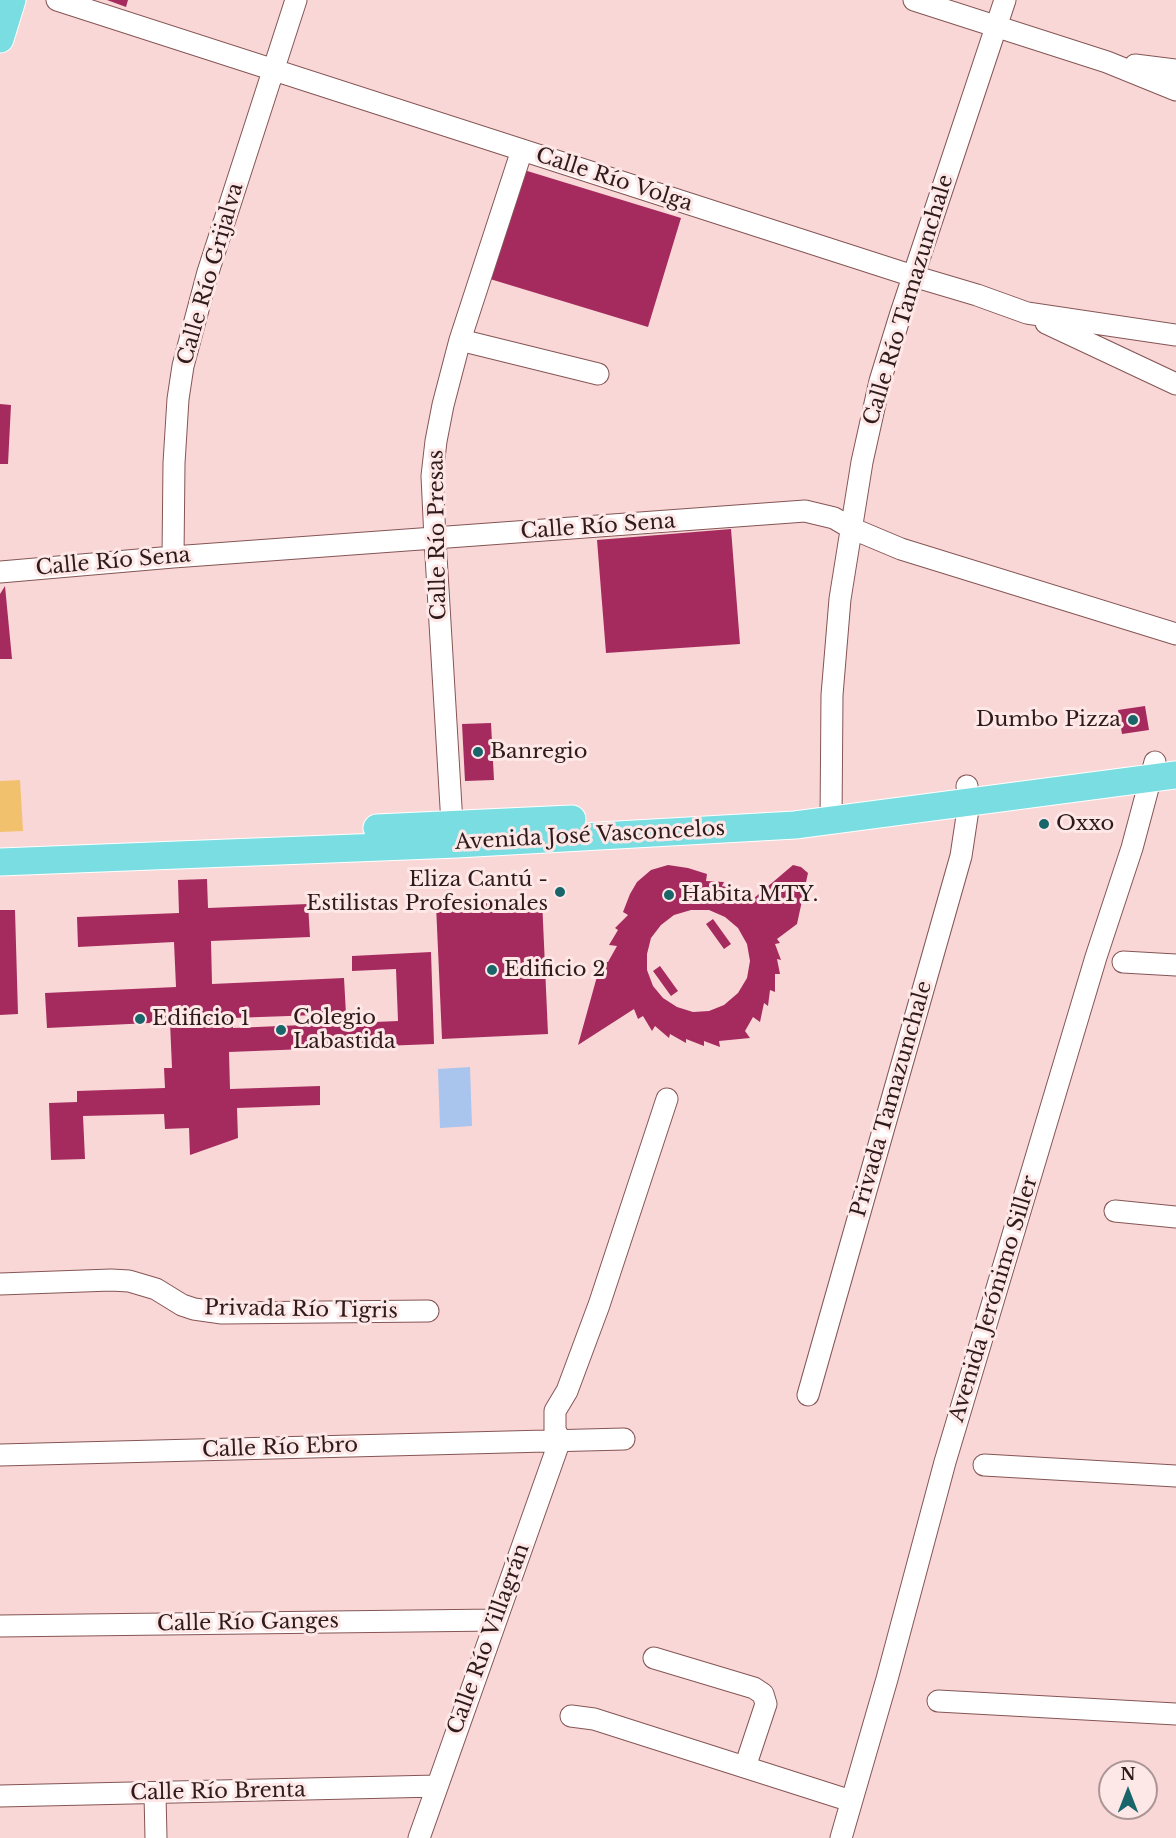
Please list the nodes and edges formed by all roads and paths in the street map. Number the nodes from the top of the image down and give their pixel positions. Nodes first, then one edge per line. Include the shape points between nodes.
1 (12, 0) edge
2 (57, 0) edge
3 (296, 0) edge
4 (914, 0) edge
5 (1005, 0) edge
6 (996, 26) junction
7 (0, 39) edge
8 (1107, 62) junction
9 (273, 69) junction
10 (1176, 70) edge
11 (1176, 90) edge
12 (522, 150) junction
13 (913, 276) junction
14 (1027, 314) junction
15 (1176, 335) edge
16 (460, 340) junction
17 (598, 374) dead end
18 (1176, 384) edge
19 (851, 528) junction
20 (435, 539) junction
21 (173, 557) junction
22 (0, 572) edge
23 (1176, 634) edge
24 (1165, 769) edge
25 (968, 795) junction
26 (831, 813) junction
27 (452, 824) junction
28 (0, 847) edge
29 (0, 862) edge
30 (1123, 962) dead end
31 (1176, 965) edge
32 (667, 1099) dead end
33 (1115, 1211) dead end
34 (1176, 1217) edge
35 (0, 1284) edge
36 (428, 1311) dead end
37 (808, 1395) dead end
38 (624, 1439) dead end
39 (560, 1440) junction
40 (0, 1455) edge
41 (984, 1465) dead end
42 (1176, 1476) edge
43 (496, 1620) junction
44 (0, 1626) edge
45 (654, 1658) dead end
46 (938, 1701) dead end
47 (1176, 1714) edge
48 (571, 1716) dead end
49 (745, 1767) junction
50 (437, 1786) junction
51 (155, 1794) junction
52 (0, 1796) edge
53 (851, 1800) junction
54 (156, 1838) edge
55 (418, 1838) edge
56 (841, 1838) edge

1 - 7 main road
2 - 9 street, Calle Río Volga
3 - 9 street, Calle Río Grijalva
4 - 6 street
5 - 6 street, Calle Río Tamazunchale
6 - 8 street
6 - 13 street, Calle Río Tamazunchale
8 - 10 street
8 - 11 street
9 - 12 street, Calle Río Volga
9 - 21 street, Calle Río Grijalva via 208,272 183,366 174,463
12 - 13 street, Calle Río Volga
12 - 16 street, Calle Río Presas
13 - 14 street, Calle Río Volga
13 - 19 street, Calle Río Tamazunchale via 880,381
14 - 15 street, Calle Río Volga
14 - 18 street
16 - 17 street
16 - 20 street, Calle Río Presas via 436,441 432,476
19 - 20 street, Calle Río Sena via 834,518 805,511
19 - 23 street, Calle Río Sena via 901,549
19 - 26 street, Calle Río Tamazunchale via 832,695
20 - 21 street, Calle Río Sena
20 - 27 street, Calle Río Presas
21 - 22 street, Calle Río Sena
24 - 25 main road, Avenida José Vasconcelos
24 - 53 street, Avenida Jerónimo Siller via 1132,848 1096,957 948,1451
25 - 26 main road, Avenida José Vasconcelos
25 - 37 street, Privada Tamazunchale via 961,856
26 - 27 main road, Avenida José Vasconcelos via 794,808
26 - 29 main road, Avenida José Vasconcelos via 795,825
27 - 28 main road, Avenida José Vasconcelos
30 - 31 street
32 - 39 street via 599,1305 567,1391 555,1411 555,1430
33 - 34 street
35 - 36 street, Privada Río Tigris via 129,1281 156,1289 182,1305 222,1313
38 - 39 street, Calle Río Ebro
39 - 40 street, Calle Río Ebro
39 - 43 street, Calle Río Villagrán
41 - 42 street
43 - 44 street, Calle Río Ganges
43 - 50 street, Calle Río Villagrán
45 - 49 street via 763,1694 766,1704
46 - 47 street
48 - 49 street via 594,1719
49 - 53 street
50 - 51 street, Calle Río Brenta
50 - 55 street, Calle Río Villagrán
51 - 52 street, Calle Río Brenta
51 - 54 street
53 - 56 street, Avenida Jerónimo Siller

